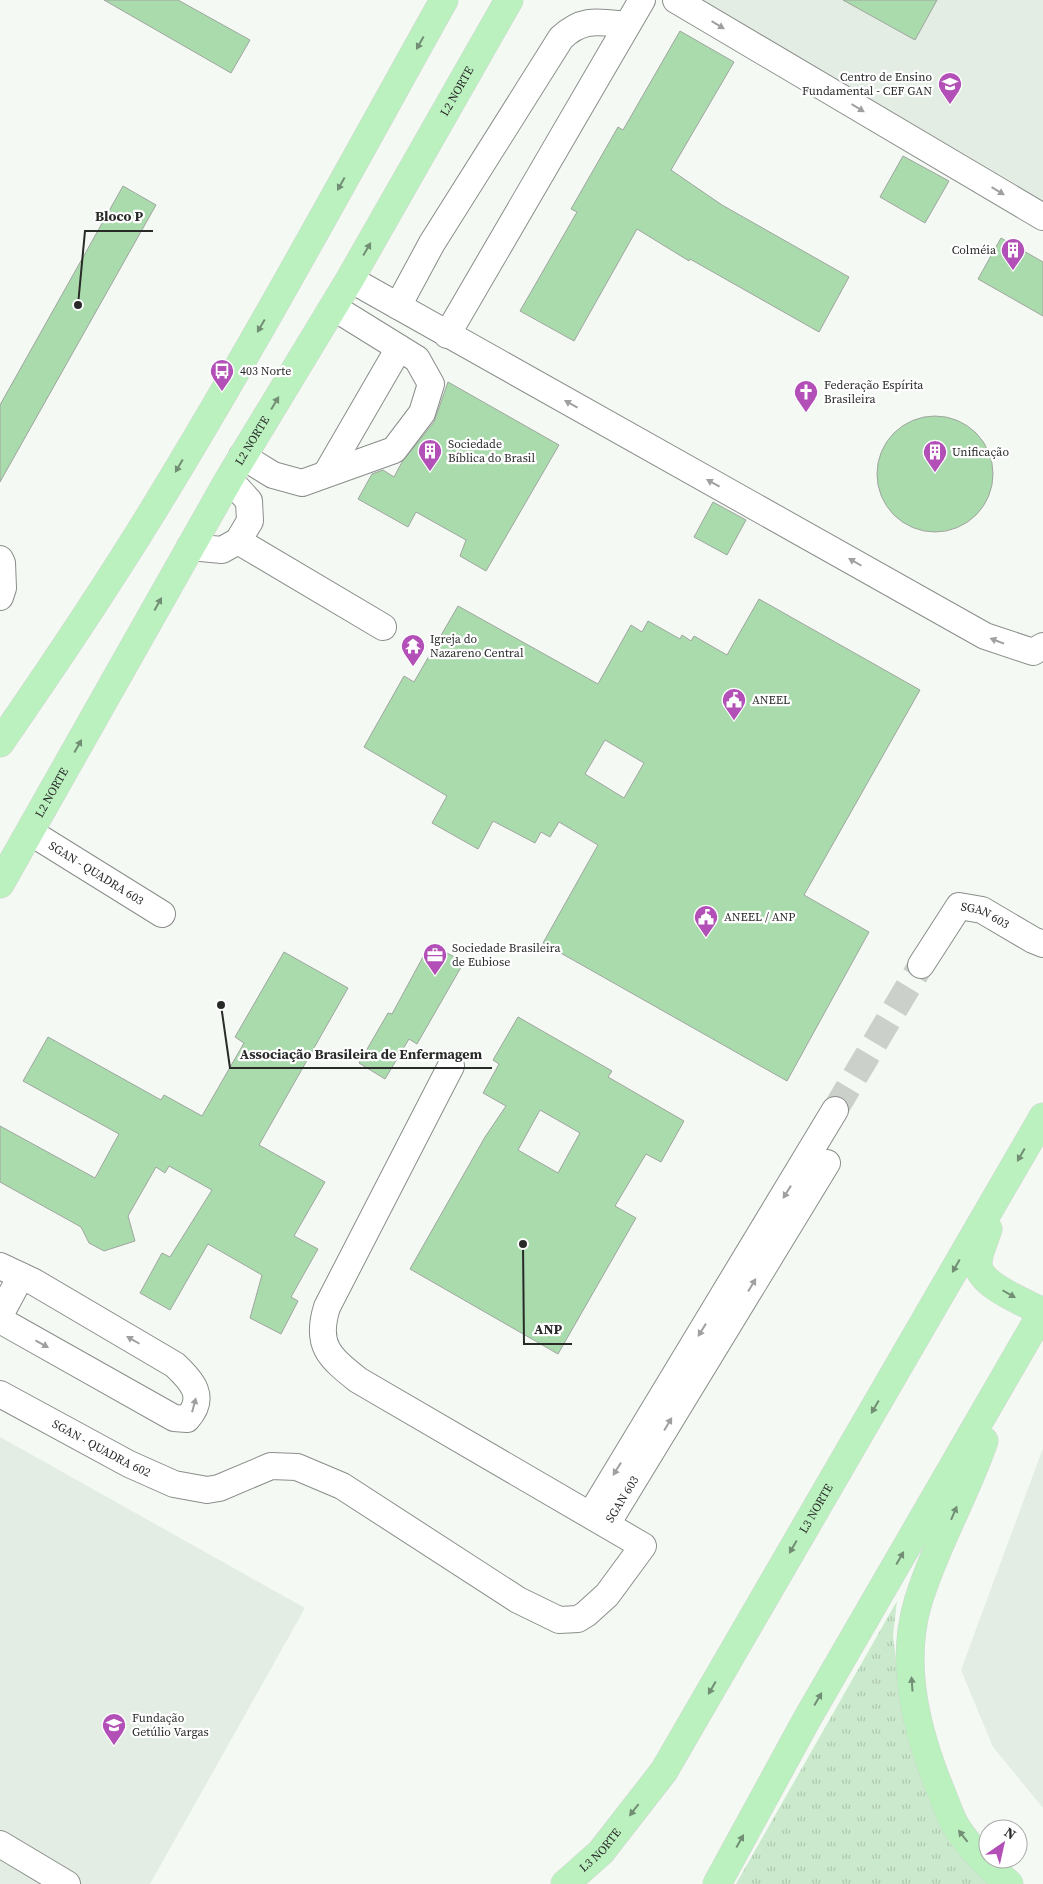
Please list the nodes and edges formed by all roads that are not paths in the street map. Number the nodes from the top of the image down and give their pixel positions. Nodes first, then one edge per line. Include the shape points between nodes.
1 (444, 0) edge
2 (509, 0) edge
3 (642, 0) edge
4 (676, 0) edge
5 (627, 25) junction
6 (1043, 217) edge
7 (350, 279) junction
8 (398, 306) junction
9 (333, 307) junction
10 (447, 335) junction
11 (399, 348) junction
12 (235, 467) junction
13 (326, 474) junction
14 (238, 541) junction
15 (190, 547) junction
16 (0, 560) edge
17 (0, 596) edge
18 (383, 627) dead end
19 (1043, 646) edge
20 (0, 743) edge
21 (30, 832) junction
22 (1, 880) edge
23 (162, 914) dead end
24 (1038, 942) edge
25 (921, 965) tunnel mouth
26 (451, 1066) dead end
27 (835, 1110) tunnel mouth
28 (1043, 1117) edge
29 (998, 1194) junction
30 (10, 1271) edge
31 (1043, 1311) edge
32 (0, 1315) edge
33 (0, 1320) edge
34 (1008, 1372) junction
35 (0, 1394) edge
36 (599, 1519) junction
37 (0, 1844) edge
38 (67, 1884) edge
39 (565, 1884) edge
40 (717, 1884) edge
41 (1009, 1884) edge

1 -> 20 main road via 295,266 151,513 82,623
7 -> 2 main road, L2 NORTE
3 - 5 street
4 -> 6 street
5 - 8 street via 584,22 560,38 432,243
5 - 10 street
7 - 8 street
7 - 9 main road, L2 NORTE
8 - 10 street
9 - 11 street
12 -> 9 main road, L2 NORTE
19 -> 10 street via 1033,652 985,636
11 - 13 street
11 - 13 street via 417,359 431,384 422,413 394,450
12 - 13 street via 302,483
12 - 14 street via 249,501 250,521
12 - 15 main road, L2 NORTE
14 - 15 street via 222,550
14 - 18 street
21 -> 15 main road, L2 NORTE
16 - 17 street via 3,588
21 - 22 main road, L2 NORTE
21 - 23 street, SGAN - QUADRA 603
24 - 25 street, SGAN 603 via 982,910 959,906
26 - 36 street via 327,1307 322,1324 324,1344 333,1360 358,1380
27 - 36 street, SGAN 603 via 827,1164
28 -> 29 main road, L3 NORTE
29 -> 31 main road via 978,1264 983,1278
29 -> 39 main road, L3 NORTE via 664,1771 601,1852
30 - 32 street
33 -> 30 street via 174,1418 187,1419 194,1412 196,1390 175,1365
31 - 34 main road
40 -> 34 main road via 807,1719
41 -> 34 main road via 984,1862 955,1825 930,1765 914,1711 910,1642 918,1603 982,1448
35 - 36 street, SGAN - QUADRA 602 via 129,1464 174,1484 207,1490 270,1466 297,1467 342,1486 518,1600 559,1620 578,1619 586,1614 607,1595 643,1546
37 - 38 street

